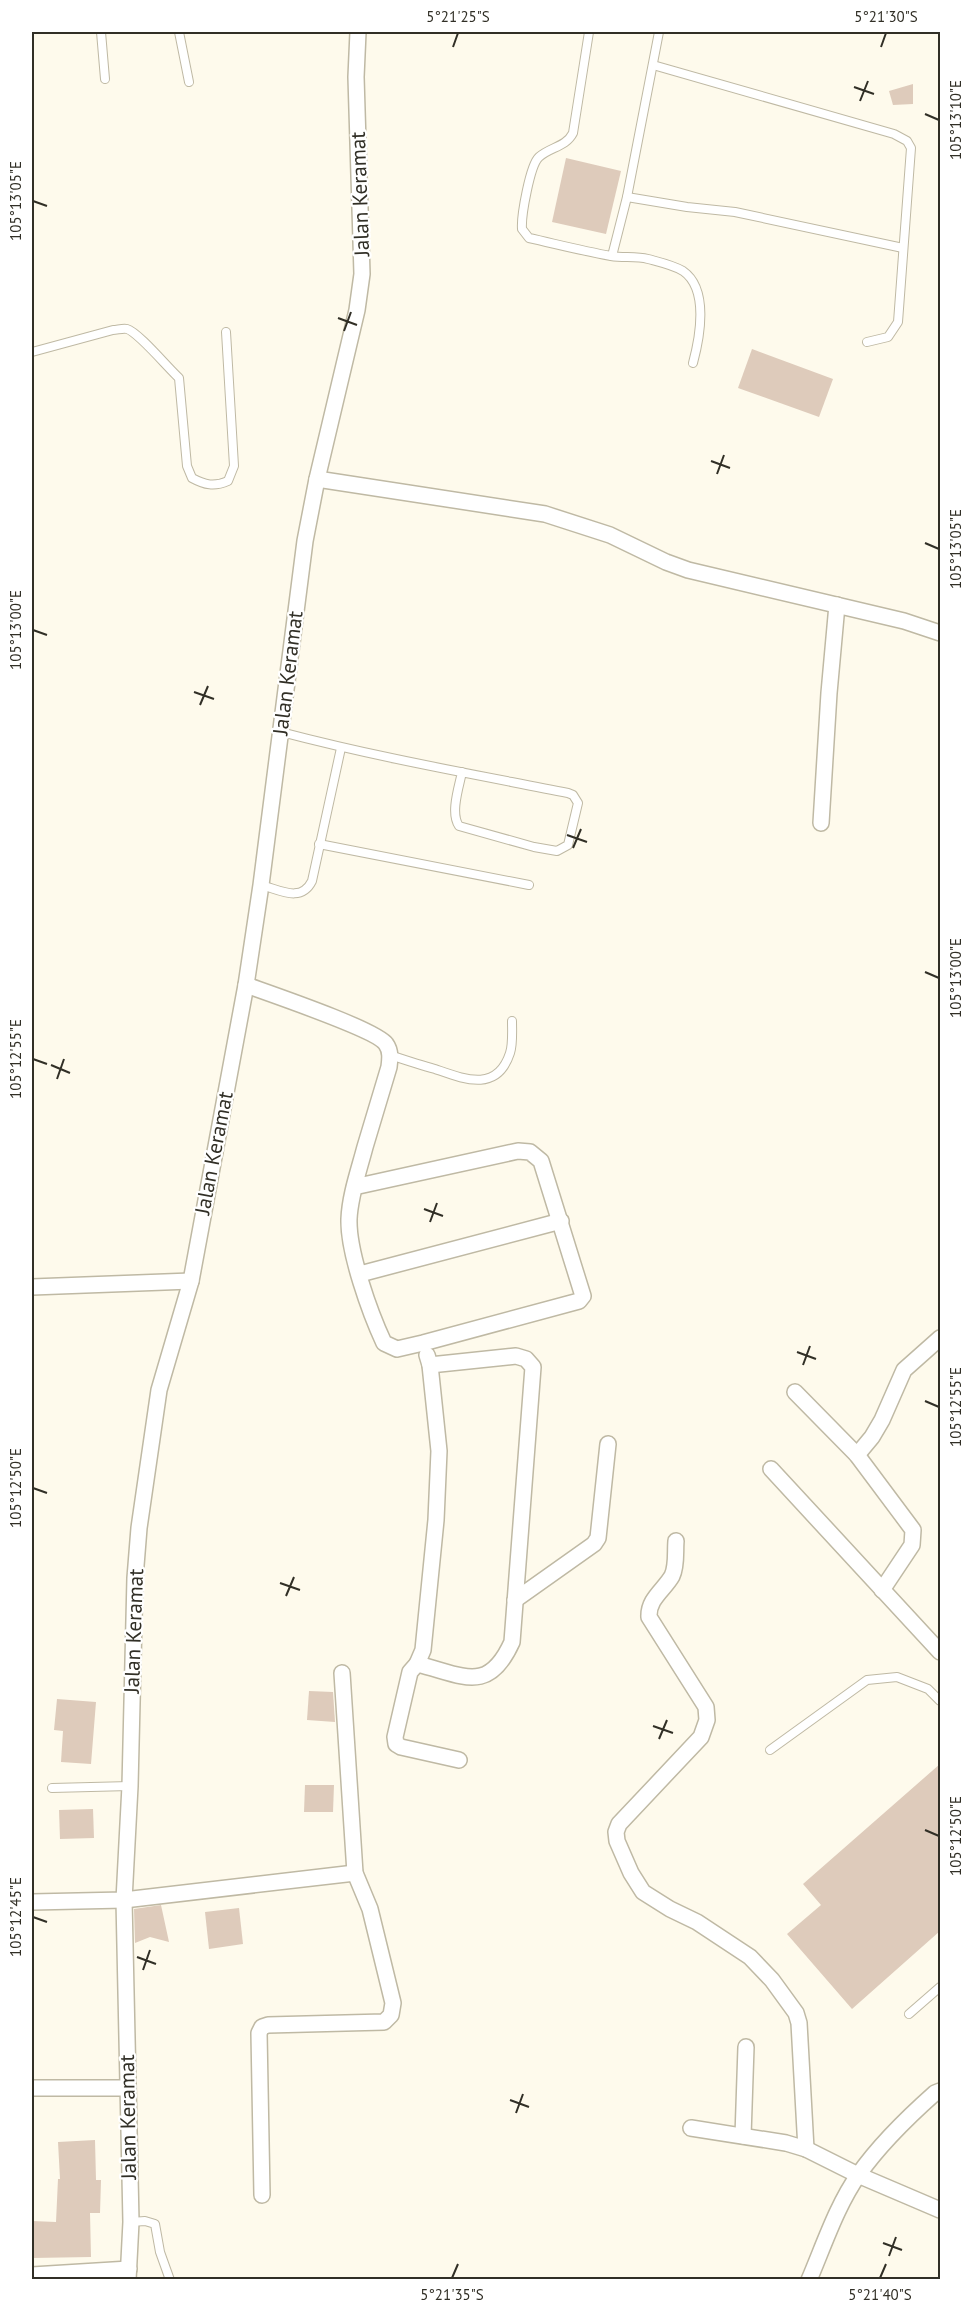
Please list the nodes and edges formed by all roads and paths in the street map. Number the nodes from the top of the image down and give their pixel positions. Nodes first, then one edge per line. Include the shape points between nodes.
1 (101, 32) edge
2 (179, 32) edge
3 (358, 32) edge
4 (589, 32) edge
5 (659, 32) edge
6 (653, 65) junction
7 (105, 79) dead end
8 (189, 82) dead end
9 (627, 197) junction
10 (903, 248) junction
11 (612, 256) junction
12 (226, 332) dead end
13 (867, 342) dead end
14 (32, 352) edge
15 (693, 363) dead end
16 (317, 479) junction
17 (837, 605) junction
18 (940, 633) edge
19 (281, 732) junction
20 (341, 748) junction
21 (462, 772) junction
22 (821, 823) dead end
23 (319, 844) junction
24 (261, 885) junction
25 (529, 885) dead end
26 (246, 985) junction
27 (512, 1021) dead end
28 (390, 1055) junction
29 (354, 1187) junction
30 (561, 1221) junction
31 (360, 1274) junction
32 (191, 1281) junction
33 (32, 1287) edge
34 (940, 1338) edge
35 (423, 1343) junction
36 (430, 1365) junction
37 (795, 1392) dead end
38 (608, 1444) dead end
39 (857, 1455) junction
40 (771, 1469) dead end
41 (676, 1541) dead end
42 (882, 1590) junction
43 (516, 1600) junction
44 (940, 1652) edge
45 (417, 1664) junction
46 (342, 1673) dead end
47 (940, 1701) edge
48 (770, 1750) dead end
49 (459, 1760) dead end
50 (130, 1786) junction
51 (52, 1788) dead end
52 (355, 1872) junction
53 (124, 1900) junction
54 (32, 1902) edge
55 (940, 1987) edge
56 (909, 2014) dead end
57 (746, 2047) dead end
58 (32, 2088) edge
59 (127, 2088) junction
60 (940, 2091) edge
61 (691, 2128) dead end
62 (742, 2136) junction
63 (806, 2150) junction
64 (858, 2175) junction
65 (262, 2195) dead end
66 (940, 2210) edge
67 (131, 2222) junction
68 (129, 2274) edge
69 (32, 2275) edge
70 (170, 2280) edge
71 (809, 2280) edge

1 - 7 lane
2 - 8 lane
3 - 16 street, Jalan Keramat via 362,274
4 - 11 lane via 573,133 566,143 538,158 534,165 522,223 529,238
5 - 6 lane
6 - 9 lane
6 - 10 lane via 907,141 911,148
9 - 10 lane via 735,212
9 - 11 lane
10 - 13 lane via 898,322 888,337
11 - 15 lane via 645,258 684,272 692,279 699,296 700,316
12 - 14 lane via 234,466 228,482 217,486 192,478 187,466 179,378 139,335 126,329 113,330
16 - 17 street via 545,514 609,535 688,570
16 - 19 street, Jalan Keramat via 305,541
17 - 18 street
17 - 22 street
19 - 20 lane
19 - 24 street, Jalan Keramat
20 - 21 lane
20 - 23 lane
21 - 21 lane via 573,795 578,803 568,845 557,851 534,847 459,826 455,812
23 - 24 lane via 312,881 303,893
23 - 25 lane
24 - 26 street, Jalan Keramat
26 - 28 street via 370,1033 386,1043
26 - 32 street, Jalan Keramat
27 - 28 lane via 511,1052 497,1074 487,1079 468,1080
28 - 29 street
29 - 30 street via 518,1151 530,1152 541,1161
29 - 31 street via 350,1239
30 - 31 street
30 - 35 street via 582,1299
31 - 35 street via 384,1343 397,1349
32 - 33 street
32 - 50 street, Jalan Keramat via 159,1390 139,1528
34 - 39 street via 904,1370 882,1420
35 - 36 street
36 - 43 street via 516,1356 533,1367
36 - 45 street via 439,1451 436,1520 423,1650
37 - 39 street
38 - 43 street via 598,1538
39 - 42 street via 913,1530 912,1545
40 - 42 street
41 - 63 street via 675,1569 653,1599 649,1617 706,1707 707,1720 701,1737 619,1824 617,1841 643,1892 750,1957 789,2001 799,2023
42 - 44 street
43 - 45 street via 512,1642 494,1672 477,1678
45 - 49 street via 410,1672 396,1744
46 - 52 street
47 - 48 lane via 928,1689 897,1677 867,1680
50 - 51 lane
50 - 53 street, Jalan Keramat
52 - 53 street
52 - 65 street via 370,1909 393,2003 391,2015 384,2022 262,2027
53 - 54 street
53 - 59 street, Jalan Keramat
55 - 56 lane
57 - 62 street
58 - 59 street
59 - 67 street, Jalan Keramat
60 - 64 street via 906,2118
61 - 62 street
62 - 63 street
63 - 64 street
64 - 66 street
64 - 71 street
67 - 68 street, Jalan Keramat
67 - 70 lane via 154,2224
68 - 69 street

